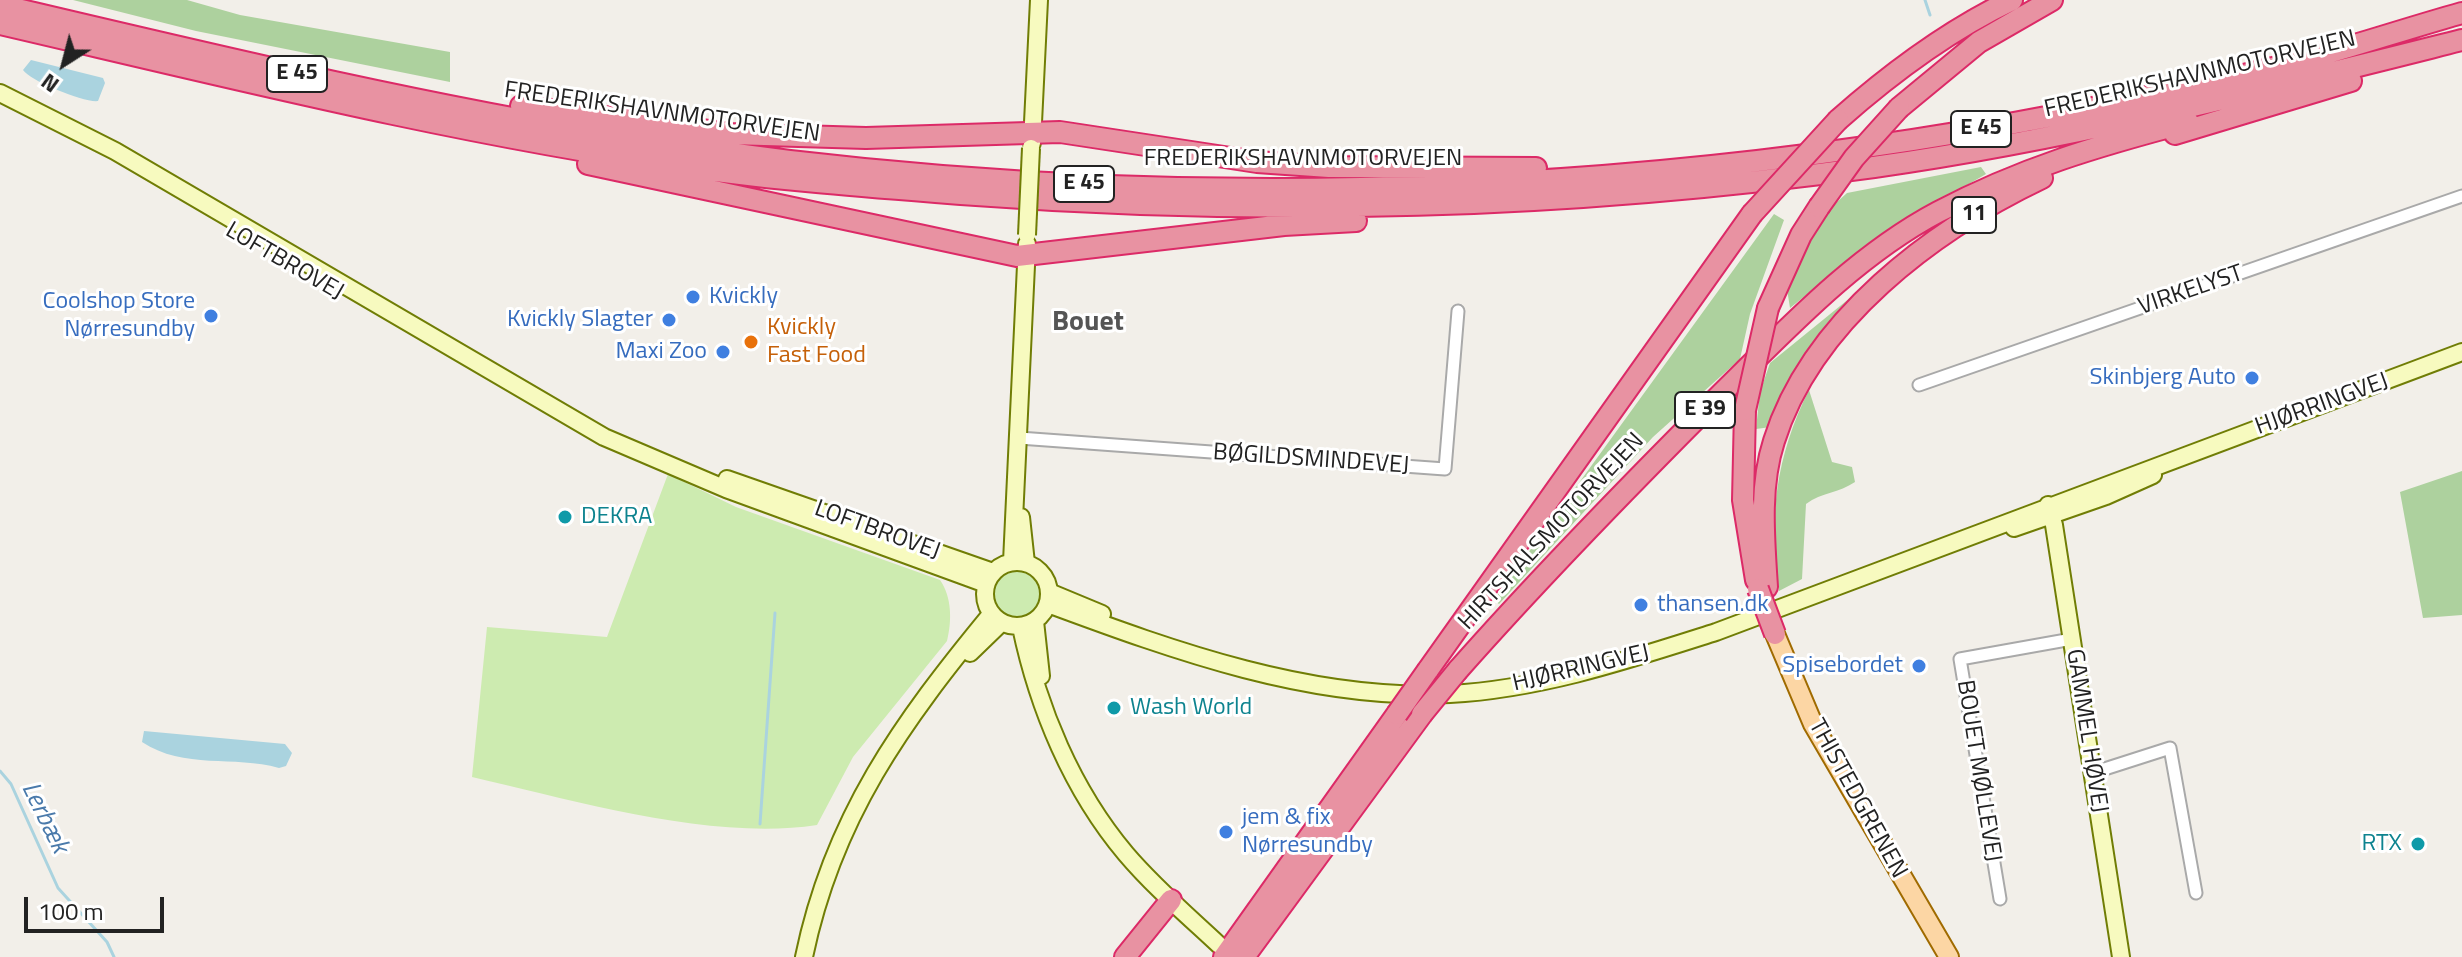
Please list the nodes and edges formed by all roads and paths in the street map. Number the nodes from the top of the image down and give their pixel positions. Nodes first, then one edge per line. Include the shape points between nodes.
1 (1039, 0) edge
2 (2012, 0) edge
3 (2052, 0) edge
4 (0, 5) edge
5 (2462, 13) edge
6 (75, 22) junction
7 (0, 24) edge
8 (2462, 43) edge
9 (2401, 66) junction
10 (0, 93) edge
11 (335, 103) junction
12 (1032, 139) junction
13 (1752, 161) junction
14 (1730, 184) junction
15 (2462, 196) edge
16 (1026, 256) junction
17 (1458, 311) dead end
18 (2457, 355) edge
19 (1919, 385) dead end
20 (1019, 438) junction
21 (2050, 511) junction
22 (1019, 563) junction
23 (990, 578) junction
24 (1762, 588) junction
25 (1048, 598) junction
26 (996, 618) junction
27 (1028, 624) junction
28 (1777, 639) joint
29 (2072, 639) junction
30 (2092, 773) junction
31 (2196, 893) dead end
32 (2000, 899) dead end
33 (1171, 900) junction
34 (1222, 951) edge
35 (804, 957) edge
36 (1125, 957) edge
37 (1244, 957) edge
38 (1949, 957) edge
39 (2121, 957) edge

1 - 12 main road
2 - 34 highway, HIRTSHALSMOTORVEJEN, bridge via 1871,90 1752,214
3 - 24 highway, 11, bridge via 1979,42 1899,108 1854,158 1801,235 1768,308 1745,410 1743,500
4 - 6 highway, FREDERIKSHAVNMOTORVEJEN / E 45
5 - 13 highway, FREDERIKSHAVNMOTORVEJEN / E 45 via 2207,84 1964,132
6 - 12 highway via 420,89 717,133
6 - 13 highway, FREDERIKSHAVNMOTORVEJEN / E 45 via 418,100 587,131 730,153 944,175 1133,187 1306,189 1538,181
7 - 11 highway, FREDERIKSHAVNMOTORVEJEN / E 45
8 - 9 highway, HIRTSHALSMOTORVEJEN / E 39
8 - 14 highway, FREDERIKSHAVNMOTORVEJEN / E 45 via 2076,132 1877,166
9 - 24 highway, 11 via 2053,172 1993,203 1893,274 1835,335 1787,408 1767,473
9 - 37 highway, HIRTSHALSMOTORVEJEN / E 39, bridge via 2080,150 1936,213 1884,247 1800,316 1517,604 1422,714
10 - 23 main road, LOFTBROVEJ via 94,141 167,193 407,334 481,368 582,426 726,489
11 - 14 highway, FREDERIKSHAVNMOTORVEJEN / E 45 via 575,150 763,177 1123,206 1375,208
11 - 16 highway via 668,182
12 - 13 highway via 1329,167
12 - 16 main road, bridge
14 - 16 highway via 1593,205 1284,225
15 - 19 street, VIRKELYST
16 - 20 main road
17 - 20 street, BØGILDSMINDEVEJ via 1445,469
18 - 21 main road, HJØRRINGVEJ via 2197,452 2125,488
20 - 22 main road
21 - 25 main road, HJØRRINGVEJ via 1633,660 1508,687 1424,694 1342,688 1245,670
21 - 29 main road, GAMMEL HØVEJ
22 - 23 main road
22 - 25 main road via 1042,574
23 - 26 main road via 985,599
24 - 28 highway, 11, bridge
25 - 27 main road
26 - 27 main road
26 - 35 main road via 892,742 861,793 833,854
27 - 33 main road via 1043,701 1066,758 1093,810
28 - 38 main road, THISTEDGRENEN / 11 via 1813,724
29 - 30 main road, GAMMEL HØVEJ
29 - 32 street, BOUET MØLLEVEJ via 1960,659
30 - 31 street via 2170,748
30 - 39 main road, GAMMEL HØVEJ
33 - 34 main road
33 - 36 highway

